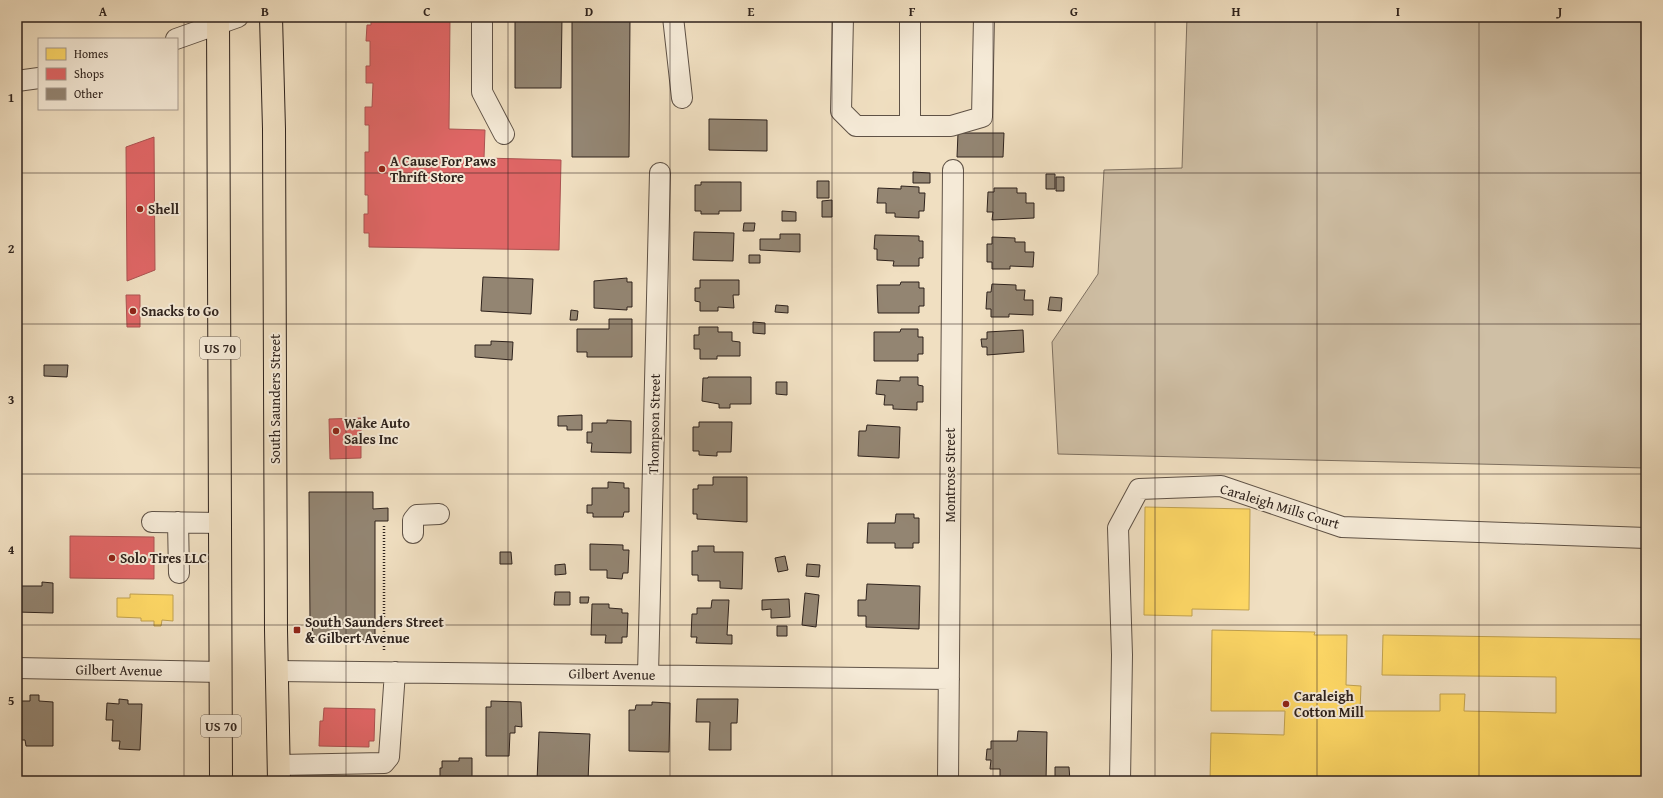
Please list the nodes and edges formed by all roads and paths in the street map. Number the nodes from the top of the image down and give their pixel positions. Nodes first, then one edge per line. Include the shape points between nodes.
1 (238, 17) edge
2 (271, 17) edge
3 (482, 17) edge
4 (673, 17) edge
5 (843, 17) edge
6 (910, 17) edge
7 (984, 17) edge
8 (218, 20) edge
9 (178, 38) edge
10 (38, 78) edge
11 (17, 81) edge
12 (682, 98) dead end
13 (910, 126) junction
14 (504, 134) dead end
15 (953, 170) dead end
16 (660, 173) dead end
17 (439, 514) dead end
18 (152, 522) dead end
19 (178, 522) junction
20 (220, 523) junction
21 (384, 524) dead end
22 (413, 533) dead end
23 (1646, 538) edge
24 (179, 573) dead end
25 (384, 650) dead end
26 (17, 668) edge
27 (276, 671) junction
28 (221, 672) junction
29 (395, 672) junction
30 (648, 675) junction
31 (949, 679) junction
32 (279, 773) edge
33 (221, 781) edge
34 (948, 781) edge
35 (1120, 781) edge

1 - 8 street
2 - 27 main road, South Saunders Street via 274,129
3 - 14 street via 482,92
4 - 12 street
5 - 13 street via 841,111 856,126
6 - 13 street
7 - 13 street via 982,117 951,126
8 - 9 street
8 - 20 main road, US 70
10 - 11 street
15 - 31 street, Montrose Street
16 - 30 street, Thompson Street
17 - 22 street via 417,514 413,520
18 - 19 street
19 - 20 street
19 - 24 street
20 - 28 main road, US 70
21 - 25 path
23 - 35 street, Caraleigh Mills Court via 1342,527 1221,486 1139,489 1118,528 1122,655
26 - 28 street, Gilbert Avenue
27 - 29 street, Gilbert Avenue
27 - 32 main road, South Saunders Street
28 - 33 main road, US 70
29 - 30 street, Gilbert Avenue
29 - 32 street via 389,757 384,763
30 - 31 street, Gilbert Avenue
31 - 34 street, Montrose Street

